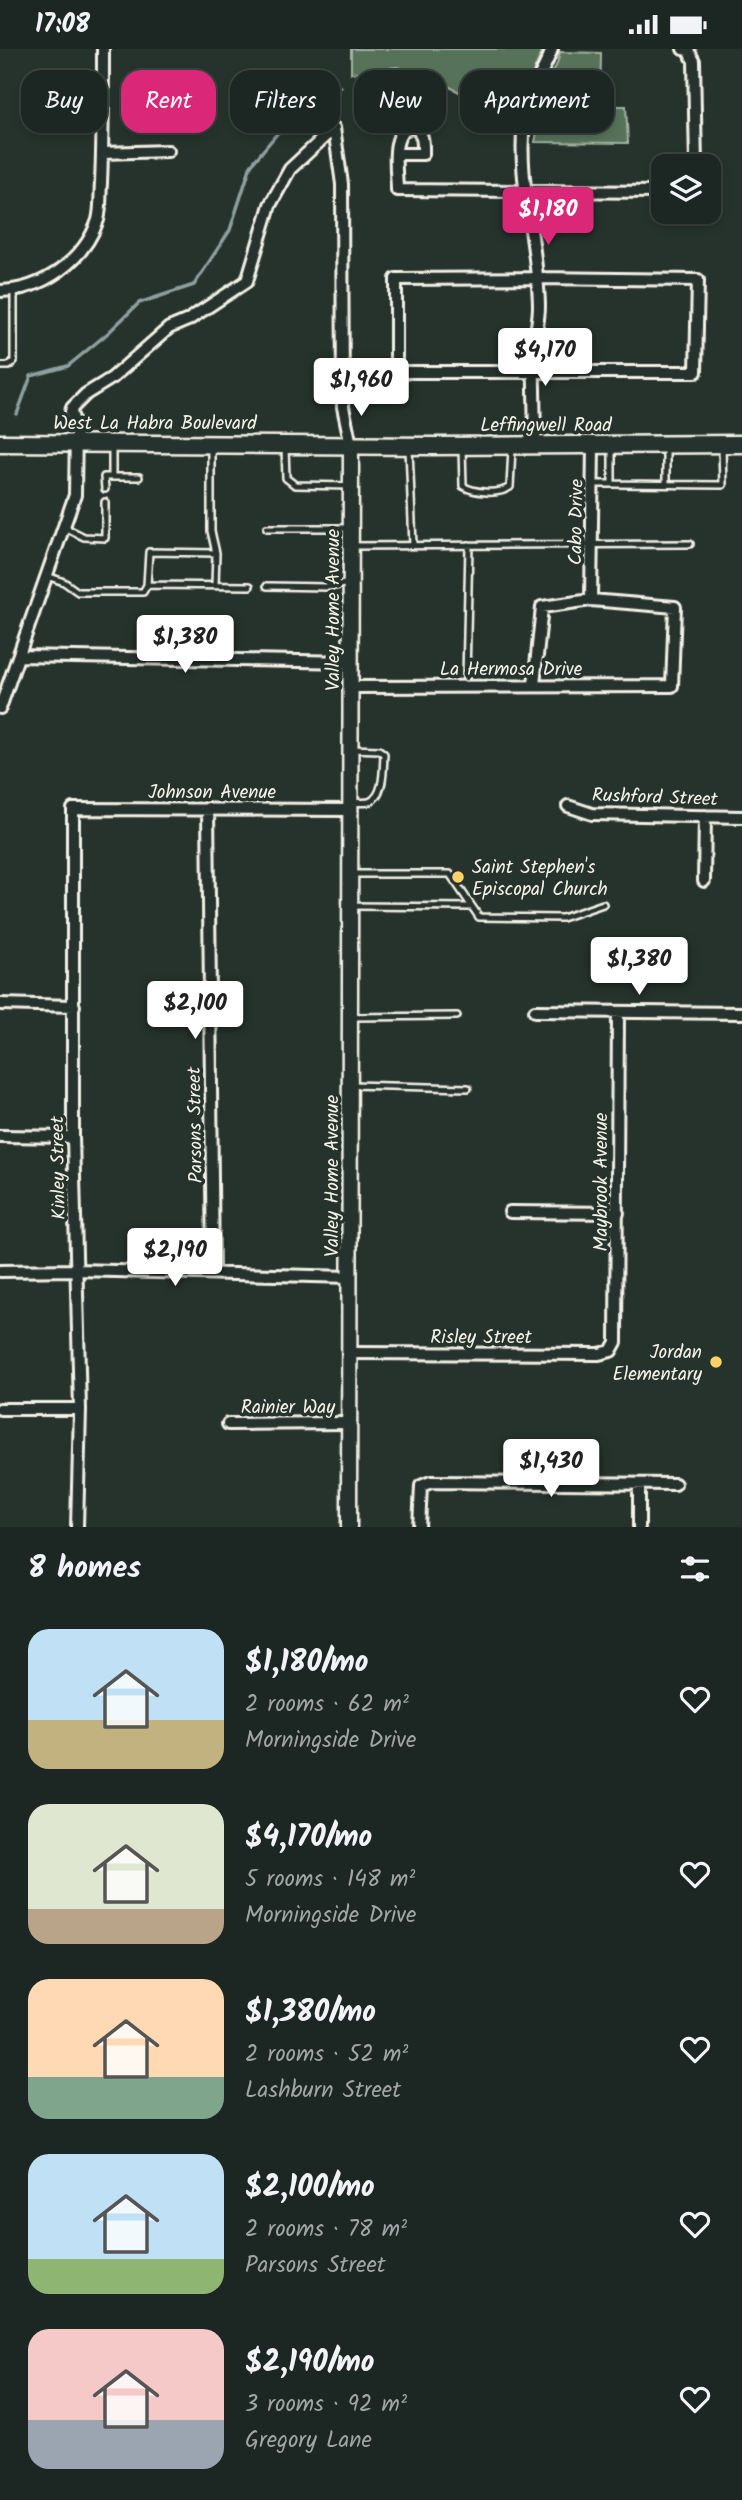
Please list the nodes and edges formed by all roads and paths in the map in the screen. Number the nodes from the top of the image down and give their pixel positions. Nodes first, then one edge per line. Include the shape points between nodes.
1 (103, 49) edge
2 (552, 49) edge
3 (683, 49) edge
4 (168, 151) dead end
5 (102, 153) junction
6 (397, 154) dead end
7 (696, 154) edge
8 (524, 191) junction
9 (651, 192) edge
10 (537, 278) junction
11 (14, 289) junction
12 (0, 291) edge
13 (0, 366) edge
14 (534, 372) junction
15 (0, 443) edge
16 (77, 443) junction
17 (112, 443) junction
18 (211, 444) junction
19 (285, 444) junction
20 (666, 444) junction
21 (722, 444) junction
22 (742, 444) edge
23 (351, 445) junction
24 (512, 445) junction
25 (534, 445) junction
26 (593, 445) junction
27 (612, 445) junction
28 (409, 446) junction
29 (462, 446) junction
30 (112, 477) junction
31 (139, 477) dead end
32 (593, 484) junction
33 (612, 484) junction
34 (666, 484) junction
35 (351, 487) junction
36 (104, 489) dead end
37 (104, 502) dead end
38 (64, 527) junction
39 (351, 528) junction
40 (267, 529) dead end
41 (592, 544) junction
42 (690, 544) dead end
43 (413, 545) junction
44 (469, 545) junction
45 (351, 546) junction
46 (216, 552) junction
47 (47, 576) junction
48 (350, 583) junction
49 (147, 585) junction
50 (215, 585) junction
51 (250, 586) dead end
52 (267, 586) dead end
53 (591, 600) junction
54 (20, 656) junction
55 (351, 662) junction
56 (466, 678) dead end
57 (534, 685) junction
58 (351, 687) junction
59 (0, 708) edge
60 (351, 749) junction
61 (351, 806) junction
62 (568, 807) dead end
63 (208, 808) junction
64 (74, 809) joint
65 (705, 816) junction
66 (742, 817) edge
67 (351, 874) junction
68 (704, 881) dead end
69 (603, 904) dead end
70 (351, 906) junction
71 (471, 907) junction
72 (0, 1004) edge
73 (74, 1006) junction
74 (535, 1011) dead end
75 (618, 1013) junction
76 (742, 1013) edge
77 (457, 1016) dead end
78 (350, 1017) junction
79 (351, 1085) junction
80 (468, 1088) dead end
81 (0, 1136) edge
82 (73, 1137) junction
83 (510, 1212) dead end
84 (618, 1213) junction
85 (76, 1270) junction
86 (0, 1271) edge
87 (213, 1273) junction
88 (350, 1277) junction
89 (611, 1351) joint
90 (350, 1353) junction
91 (0, 1409) edge
92 (80, 1409) junction
93 (349, 1423) junction
94 (228, 1424) dead end
95 (675, 1484) dead end
96 (639, 1485) junction
97 (77, 1527) edge
98 (349, 1527) edge
99 (419, 1527) edge
100 (639, 1527) edge

1 - 5 street
2 - 8 street via 525,112
3 - 7 street via 694,61
4 - 5 street
5 - 11 street via 99,218 86,246 59,271 32,287
6 - 8 street via 397,190
8 - 9 street
8 - 10 street
10 - 14 street
10 - 14 street via 396,279 396,372
10 - 14 street via 698,280 696,372
11 - 12 street
11 - 13 lane via 14,361
14 - 25 street
15 - 16 main road, West La Habra Boulevard
16 - 17 main road, West La Habra Boulevard
16 - 23 street, Valley Home Avenue via 71,412 86,394 112,378 169,328 247,281 270,205 290,169 334,128 342,184 343,407
16 - 38 street via 75,495
17 - 18 main road, West La Habra Boulevard
17 - 30 lane
18 - 19 main road, West La Habra Boulevard
18 - 46 lane via 211,531
19 - 23 main road, West La Habra Boulevard
19 - 35 lane via 289,482
20 - 21 main road, Leffingwell Road
20 - 27 main road, Leffingwell Road
20 - 34 lane
21 - 22 main road, Leffingwell Road
21 - 34 lane via 723,485
23 - 28 main road, Leffingwell Road
23 - 35 street, Valley Home Avenue
24 - 25 main road, Leffingwell Road
24 - 29 main road, Leffingwell Road
24 - 29 lane via 510,487 504,491 470,491 463,486
25 - 26 main road, Leffingwell Road
26 - 27 main road, Leffingwell Road
26 - 32 street, Cabo Drive
27 - 33 lane
28 - 29 main road, Leffingwell Road
28 - 43 lane
30 - 31 lane
30 - 36 lane via 104,477
32 - 33 lane
32 - 41 street, Cabo Drive
33 - 34 lane
35 - 39 street, Valley Home Avenue
37 - 38 lane via 105,538 83,537
38 - 47 street
39 - 40 lane
39 - 45 street, Valley Home Avenue
41 - 42 lane
41 - 44 lane
41 - 53 street, Cabo Drive
43 - 44 lane
43 - 45 lane
44 - 56 lane
45 - 48 street, Valley Home Avenue
46 - 49 lane via 149,552
46 - 50 lane
47 - 49 lane via 78,592 143,592
47 - 54 street
48 - 52 lane
48 - 55 street, Valley Home Avenue
49 - 50 lane
50 - 51 lane
53 - 57 street via 542,607
53 - 57 street, La Hermosa Drive via 675,607 672,686
54 - 55 street
54 - 59 street
55 - 58 street, Valley Home Avenue
57 - 58 street, La Hermosa Drive
58 - 60 street, Valley Home Avenue
60 - 61 street, Valley Home Avenue
60 - 61 lane via 384,754 383,779 373,799
61 - 63 street, Johnson Avenue
61 - 67 street, Valley Home Avenue
62 - 65 street, Rushford Street via 592,814
63 - 64 street, Johnson Avenue
63 - 87 street, Parsons Street
64 - 73 street, Kinley Street
65 - 66 street, Rushford Street
65 - 68 street
67 - 70 street, Valley Home Avenue
67 - 71 lane via 450,874
69 - 71 lane via 562,918 479,917
70 - 71 lane
70 - 78 street, Valley Home Avenue
72 - 73 street
73 - 82 street, Kinley Street
74 - 75 street
75 - 76 street
75 - 84 street, Maybrook Avenue
77 - 78 lane
78 - 79 street, Valley Home Avenue
79 - 80 lane
79 - 88 street, Valley Home Avenue
81 - 82 street
82 - 85 street, Kinley Street
83 - 84 street
84 - 89 street, Maybrook Avenue via 616,1342
85 - 86 street
85 - 87 street
85 - 92 street, Kinley Street
87 - 88 street
88 - 90 street, Valley Home Avenue
89 - 90 street, Risley Street
90 - 93 street, Valley Home Avenue
91 - 92 street
92 - 97 street, Kinley Street
93 - 94 street, Rainier Way
93 - 98 street, Valley Home Avenue
95 - 96 street
96 - 99 street via 430,1482 421,1486
96 - 100 street

